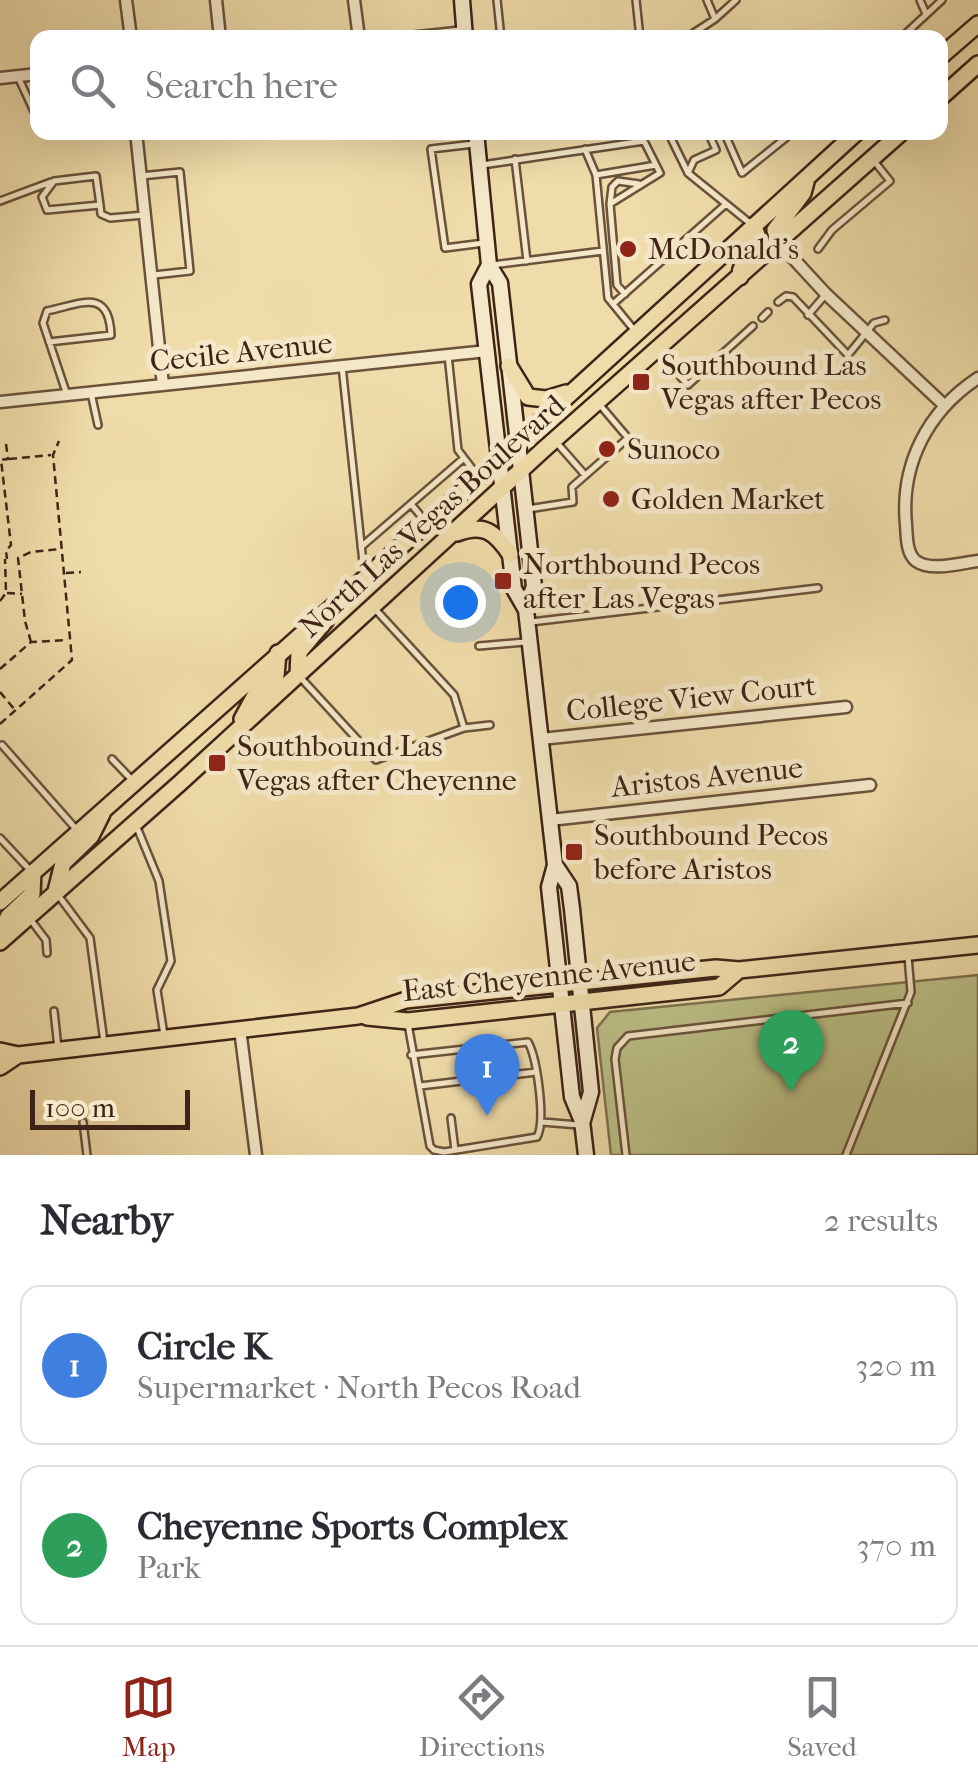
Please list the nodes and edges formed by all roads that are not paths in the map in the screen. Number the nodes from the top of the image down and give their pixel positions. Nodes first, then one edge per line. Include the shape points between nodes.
1 (126, 0) edge
2 (216, 0) edge
3 (354, 0) edge
4 (462, 0) edge
5 (497, 0) edge
6 (636, 0) edge
7 (707, 0) edge
8 (736, 0) edge
9 (920, 0) edge
10 (942, 0) edge
11 (926, 14) junction
12 (716, 19) junction
13 (978, 24) edge
14 (130, 30) edge
15 (219, 30) edge
16 (358, 30) edge
17 (465, 30) edge
18 (500, 30) edge
19 (639, 30) edge
20 (699, 30) edge
21 (909, 30) edge
22 (948, 51) edge
23 (978, 64) edge
24 (30, 75) edge
25 (18, 76) junction
26 (0, 78) edge
27 (948, 91) edge
28 (30, 102) edge
29 (137, 140) edge
30 (468, 140) edge
31 (477, 140) edge
32 (672, 140) edge
33 (712, 140) edge
34 (727, 140) edge
35 (782, 140) edge
36 (848, 140) edge
37 (893, 140) edge
38 (585, 149) junction
39 (515, 159) junction
40 (872, 159) junction
41 (479, 165) junction
42 (656, 165) junction
43 (688, 173) junction
44 (596, 175) junction
45 (140, 176) junction
46 (806, 178) junction
47 (54, 180) junction
48 (642, 184) junction
49 (0, 201) edge
50 (610, 204) junction
51 (726, 204) junction
52 (100, 205) junction
53 (144, 216) junction
54 (753, 226) junction
55 (487, 243) junction
56 (779, 243) junction
57 (818, 249) dead end
58 (604, 251) junction
59 (526, 261) junction
60 (489, 265) junction
61 (151, 275) junction
62 (740, 277) junction
63 (625, 294) junction
64 (826, 294) junction
65 (778, 302) dead end
66 (613, 304) junction
67 (768, 312) dead end
68 (808, 315) junction
69 (762, 318) dead end
70 (885, 320) dead end
71 (752, 326) dead end
72 (866, 332) junction
73 (636, 333) junction
74 (49, 342) junction
75 (656, 351) junction
76 (486, 352) junction
77 (448, 355) junction
78 (342, 366) junction
79 (509, 366) junction
80 (978, 378) edge
81 (164, 384) junction
82 (578, 387) junction
83 (91, 393) junction
84 (67, 394) junction
85 (0, 402) edge
86 (598, 403) junction
87 (944, 405) junction
88 (98, 425) dead end
89 (555, 440) junction
90 (518, 442) junction
91 (464, 458) junction
92 (498, 459) junction
93 (521, 470) junction
94 (586, 475) junction
95 (479, 477) junction
96 (502, 488) junction
97 (411, 504) junction
98 (525, 509) junction
99 (426, 523) junction
100 (449, 536) junction
101 (362, 547) junction
102 (510, 554) junction
103 (978, 561) edge
104 (365, 577) junction
105 (818, 588) dead end
106 (339, 600) junction
107 (373, 606) junction
108 (527, 616) junction
109 (530, 641) junction
110 (479, 646) dead end
111 (278, 653) junction
112 (298, 674) junction
113 (846, 707) dead end
114 (490, 725) dead end
115 (464, 728) junction
116 (236, 732) junction
117 (541, 739) junction
118 (2, 744) edge
119 (112, 759) dead end
120 (133, 781) junction
121 (870, 784) dead end
122 (106, 806) junction
123 (550, 820) junction
124 (135, 823) junction
125 (78, 831) junction
126 (0, 838) edge
127 (7, 846) junction
128 (0, 853) edge
129 (555, 865) junction
130 (33, 872) junction
131 (56, 892) junction
132 (0, 902) edge
133 (28, 917) junction
134 (0, 940) edge
135 (978, 945) edge
136 (908, 952) junction
137 (47, 954) dead end
138 (740, 970) junction
139 (579, 981) junction
140 (560, 983) junction
141 (582, 1002) junction
142 (908, 1003) junction
143 (562, 1004) junction
144 (54, 1012) dead end
145 (358, 1016) junction
146 (408, 1022) junction
147 (240, 1029) junction
148 (165, 1038) junction
149 (510, 1042) junction
150 (498, 1044) junction
151 (104, 1045) junction
152 (484, 1046) junction
153 (468, 1048) junction
154 (58, 1050) junction
155 (457, 1050) junction
156 (0, 1051) edge
157 (446, 1052) junction
158 (18, 1055) junction
159 (411, 1055) junction
160 (511, 1055) dead end
161 (498, 1056) dead end
162 (484, 1058) dead end
163 (470, 1060) dead end
164 (458, 1061) dead end
165 (447, 1063) dead end
166 (0, 1067) edge
167 (471, 1072) dead end
168 (536, 1072) junction
169 (458, 1073) dead end
170 (448, 1074) dead end
171 (472, 1080) junction
172 (459, 1081) junction
173 (448, 1083) junction
174 (419, 1086) junction
175 (451, 1118) dead end
176 (83, 1122) dead end
177 (542, 1122) junction
178 (583, 1123) junction
179 (454, 1150) junction
180 (86, 1155) edge
181 (256, 1155) edge
182 (586, 1155) edge
183 (626, 1155) edge
184 (846, 1155) edge

1 - 14 street
2 - 15 street
3 - 16 street
4 - 17 main road
5 - 18 lane
6 - 19 lane
7 - 12 lane
8 - 12 lane
9 - 11 lane
10 - 11 lane
11 - 21 lane
12 - 20 lane
13 - 22 main road
23 - 27 main road
24 - 25 street
25 - 26 street
25 - 28 lane
29 - 45 street
30 - 55 lane via 431,148 444,248
31 - 41 main road
32 - 43 lane
33 - 43 lane via 716,150 694,160
34 - 35 lane via 742,174
36 - 46 main road, North Las Vegas Boulevard
37 - 40 main road, North Las Vegas Boulevard
38 - 39 lane
38 - 42 lane via 644,140
38 - 44 lane
39 - 41 lane
39 - 59 lane
40 - 56 main road, North Las Vegas Boulevard
40 - 57 lane via 890,181
41 - 55 main road
42 - 44 lane
42 - 48 lane via 660,173
43 - 51 lane
44 - 58 lane
45 - 53 street
45 - 61 lane via 180,172 190,271
46 - 54 main road, North Las Vegas Boulevard
46 - 56 main road via 803,193 775,230
47 - 49 lane
47 - 52 lane via 96,176
47 - 52 lane via 42,197 46,210
48 - 50 lane
48 - 50 lane via 618,181
50 - 63 lane via 616,285
51 - 54 lane
51 - 63 lane
52 - 53 lane via 110,218
53 - 61 street
54 - 62 main road via 758,242 742,261
54 - 73 main road, North Las Vegas Boulevard
55 - 60 main road
56 - 62 main road, North Las Vegas Boulevard
56 - 64 street
58 - 59 lane
58 - 66 lane
59 - 60 lane
60 - 76 main road via 478,284
60 - 79 main road via 500,283
61 - 81 street
62 - 75 main road, North Las Vegas Boulevard
63 - 66 lane
64 - 68 lane
64 - 72 street
65 - 68 lane via 790,296
66 - 73 lane
67 - 69 lane
68 - 72 lane via 848,355
70 - 72 lane
71 - 75 lane via 688,385
72 - 87 street
73 - 82 main road, North Las Vegas Boulevard
74 - 74 lane via 43,323 48,311 92,301 110,315 111,335
74 - 84 lane
75 - 86 main road, North Las Vegas Boulevard
76 - 77 street, Cecile Avenue
76 - 92 main road
77 - 78 street, Cecile Avenue
77 - 91 lane
78 - 81 street, Cecile Avenue
78 - 101 lane
79 - 82 main road via 520,388 536,400
79 - 90 main road
80 - 87 street
81 - 83 street, Cecile Avenue
82 - 90 main road, North Las Vegas Boulevard
83 - 84 street, Cecile Avenue
83 - 88 lane
84 - 85 street, Cecile Avenue
86 - 89 main road, North Las Vegas Boulevard
86 - 94 lane via 628,438
87 - 103 street via 909,470 909,552 929,566
89 - 93 main road, North Las Vegas Boulevard
89 - 94 lane
90 - 92 main road, North Las Vegas Boulevard
90 - 93 main road
91 - 95 lane
91 - 97 lane
92 - 95 main road, North Las Vegas Boulevard
92 - 96 main road
93 - 96 main road, North Las Vegas Boulevard
93 - 98 main road
94 - 98 lane via 572,486 573,502
95 - 99 main road, North Las Vegas Boulevard
96 - 100 main road, North Las Vegas Boulevard
96 - 102 main road
97 - 99 lane
97 - 101 lane
98 - 108 main road via 534,586
99 - 104 main road, North Las Vegas Boulevard
100 - 102 main road via 486,529
100 - 107 main road, North Las Vegas Boulevard
101 - 104 lane
102 - 108 main road via 514,589
104 - 106 main road, North Las Vegas Boulevard
105 - 108 lane
106 - 111 main road, North Las Vegas Boulevard
106 - 112 main road via 299,652
107 - 112 main road, North Las Vegas Boulevard
107 - 115 lane via 454,695
108 - 109 main road
109 - 110 lane
109 - 117 main road
111 - 116 main road via 276,676 254,697
111 - 120 main road, North Las Vegas Boulevard
112 - 115 lane via 376,760
112 - 116 main road, North Las Vegas Boulevard
113 - 117 street, College View Court
114 - 115 lane
116 - 124 main road, North Las Vegas Boulevard
117 - 123 main road
118 - 125 lane
119 - 120 lane
120 - 122 main road, North Las Vegas Boulevard
121 - 123 street, Aristos Avenue
122 - 125 main road, North Las Vegas Boulevard
122 - 131 main road via 91,836 63,863
123 - 129 main road
124 - 131 main road, North Las Vegas Boulevard
124 - 148 lane via 160,880 170,961 158,990
125 - 130 main road, North Las Vegas Boulevard
126 - 127 lane
127 - 128 lane
127 - 130 lane
129 - 139 main road via 569,886
129 - 140 main road via 549,887
130 - 132 main road, North Las Vegas Boulevard
130 - 134 main road via 32,894 8,917
131 - 133 main road, North Las Vegas Boulevard
131 - 151 lane via 90,938
133 - 134 main road, North Las Vegas Boulevard
133 - 137 lane via 46,940
135 - 136 main road, East Cheyenne Avenue
136 - 138 main road, East Cheyenne Avenue
136 - 142 lane
138 - 139 main road, East Cheyenne Avenue
138 - 141 main road, East Cheyenne Avenue via 719,987
139 - 140 main road, East Cheyenne Avenue
139 - 141 main road
140 - 143 main road
140 - 145 main road, East Cheyenne Avenue via 406,1000
141 - 143 main road, East Cheyenne Avenue
141 - 178 main road via 591,1092
142 - 183 lane via 628,1036 617,1048
142 - 184 lane
143 - 146 main road, East Cheyenne Avenue
143 - 178 main road via 572,1097
144 - 154 lane
145 - 146 main road, East Cheyenne Avenue
145 - 147 main road, East Cheyenne Avenue
146 - 159 lane
147 - 148 main road, East Cheyenne Avenue
147 - 181 street
148 - 151 main road, East Cheyenne Avenue
149 - 150 lane
149 - 160 lane
149 - 168 lane via 528,1042
150 - 152 lane
150 - 161 lane
151 - 154 main road, East Cheyenne Avenue
152 - 153 lane
152 - 162 lane
153 - 155 lane
153 - 163 lane
154 - 158 main road, East Cheyenne Avenue
155 - 157 lane
155 - 164 lane
156 - 158 main road, East Cheyenne Avenue
157 - 159 lane
157 - 165 lane
158 - 166 main road, East Cheyenne Avenue
159 - 174 lane
167 - 171 lane
168 - 171 lane
168 - 177 lane
169 - 172 lane
170 - 173 lane
171 - 172 lane
172 - 173 lane
173 - 174 lane
174 - 179 lane via 430,1146
175 - 179 lane
176 - 180 lane
177 - 178 lane
177 - 179 lane via 537,1137
178 - 182 main road

